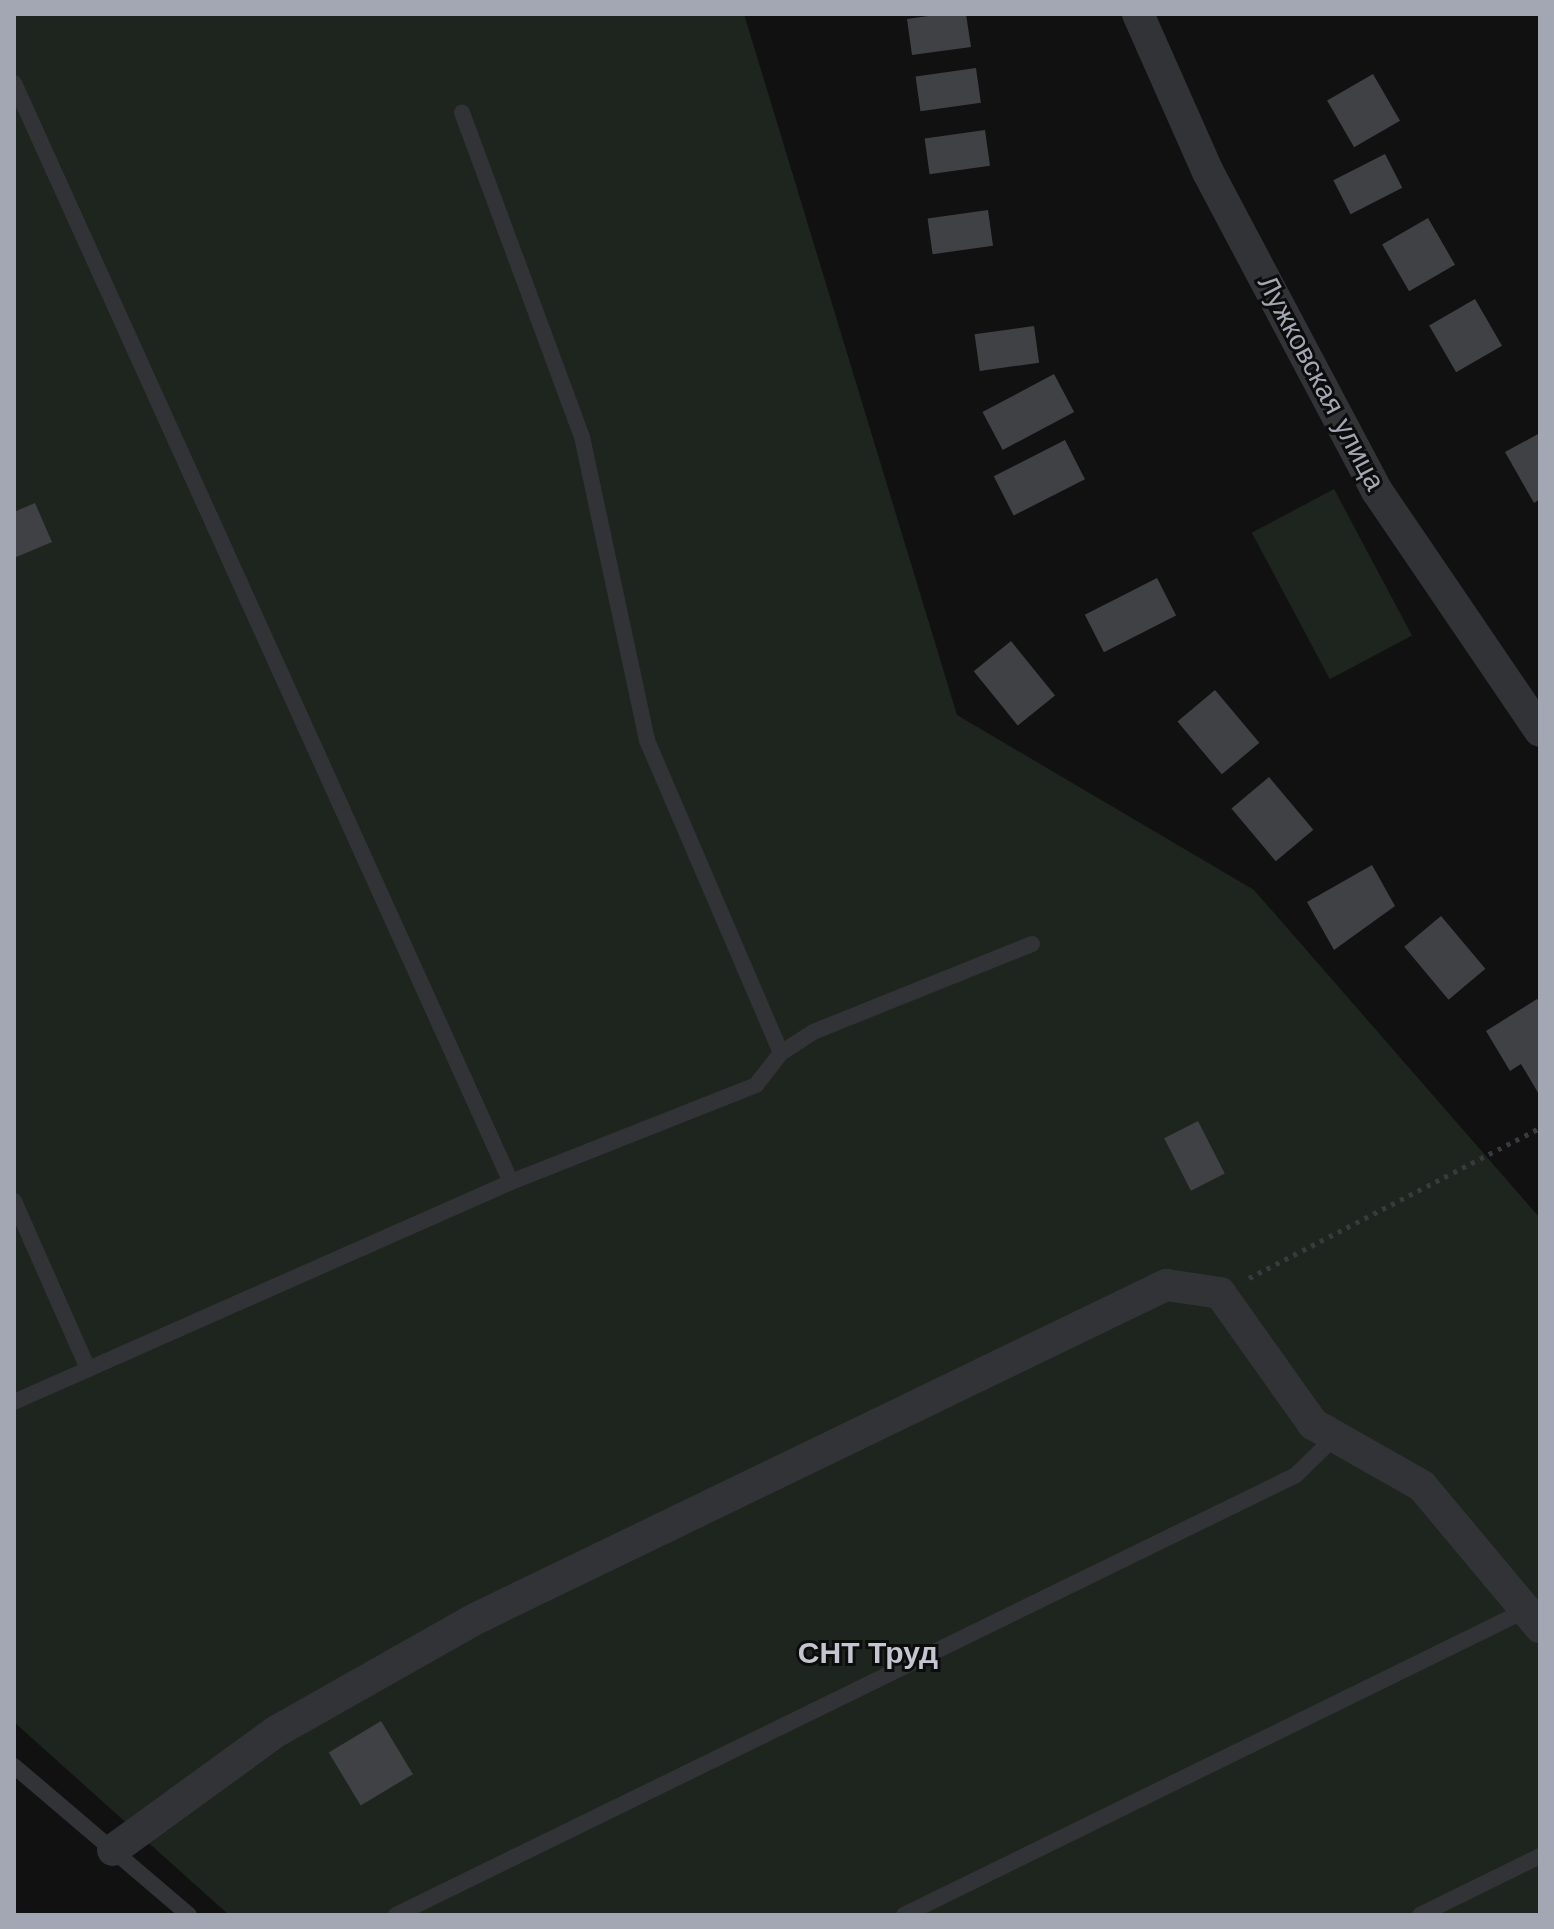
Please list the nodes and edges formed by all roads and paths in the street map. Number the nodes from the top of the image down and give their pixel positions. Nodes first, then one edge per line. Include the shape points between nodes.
1 (1138, 14) edge
2 (14, 83) edge
3 (462, 112) dead end
4 (1540, 731) edge
5 (1032, 944) dead end
6 (781, 1053) junction
7 (1540, 1128) edge
8 (511, 1182) junction
9 (14, 1201) edge
10 (1220, 1293) junction
11 (88, 1369) junction
12 (14, 1402) edge
13 (1335, 1437) junction
14 (1533, 1619) edge
15 (14, 1766) edge
16 (113, 1850) junction
17 (1540, 1856) edge
18 (189, 1915) edge
19 (396, 1915) edge
20 (904, 1915) edge
21 (1420, 1915) edge

1 - 4 street, Лужковская улица via 1208,172 1377,491
2 - 8 lane
3 - 6 lane via 582,437 647,740
5 - 6 lane via 813,1032
6 - 8 lane via 756,1085
7 - 10 path
8 - 11 lane
9 - 11 lane
10 - 13 street via 1313,1424
10 - 16 street via 1166,1285 473,1620 277,1731
11 - 12 lane
13 - 14 street via 1422,1486
13 - 19 lane via 1296,1475
14 - 20 lane
15 - 16 lane
16 - 18 lane
17 - 21 lane

